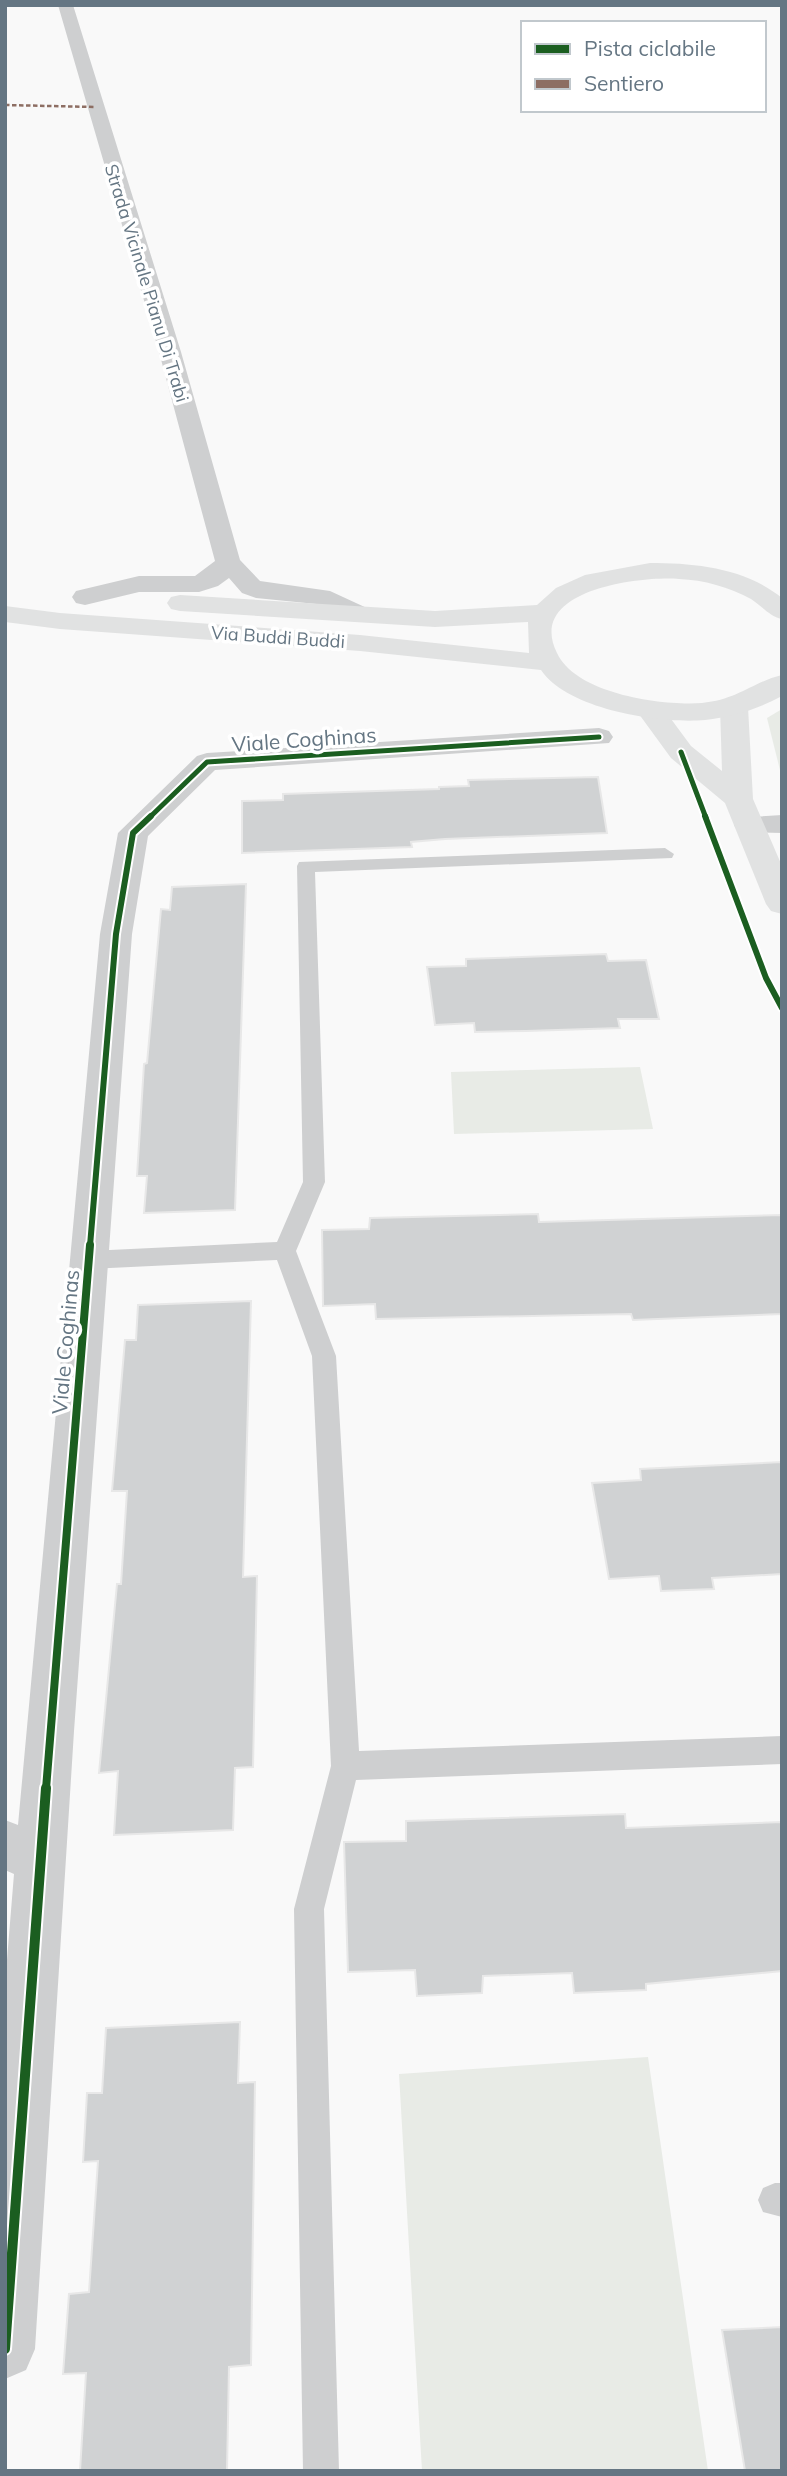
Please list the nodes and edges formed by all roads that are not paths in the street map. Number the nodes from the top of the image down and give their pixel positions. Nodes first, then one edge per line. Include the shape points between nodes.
1 (65, 5) edge
2 (228, 562) junction
3 (73, 596) joint
4 (781, 609) edge
5 (545, 613) junction
6 (5, 614) edge
7 (360, 615) junction
8 (550, 663) junction
9 (782, 683) edge
10 (734, 706) junction
11 (650, 710) junction
12 (599, 737) dead end
13 (744, 812) junction
14 (782, 824) edge
15 (665, 854) dead end
16 (782, 904) edge
17 (285, 1251) junction
18 (89, 1259) junction
19 (782, 1750) edge
20 (345, 1766) junction
21 (23, 1852) edge
22 (5, 2349) edge
23 (321, 2471) edge

1 - 2 street, Strada Vicinale Pianu Di Trabi
2 - 3 street via 219,577 193,586 140,584
2 - 7 street, Strada Vicinale Pianu Di Trabi via 251,587 321,597
3 - 7 main road, Via Buddi Buddi
4 - 5 main road via 725,580 655,570 587,582 562,596
5 - 7 main road, Via Buddi Buddi via 435,620
5 - 8 main road via 540,638
6 - 8 main road, Via Buddi Buddi
8 - 11 main road via 592,694
9 - 10 main road via 766,695
10 - 11 main road via 693,712
10 - 13 main road
11 - 13 main road via 681,752
12 - 18 street, Viale Coghinas via 207,762 133,833 116,934
13 - 14 street
13 - 16 main road
15 - 17 lane via 306,866 314,1182
17 - 18 lane
17 - 20 lane via 324,1356
18 - 21 street, Viale Coghinas
19 - 20 lane
20 - 23 lane via 309,1909
21 - 22 street, Viale Coghinas

